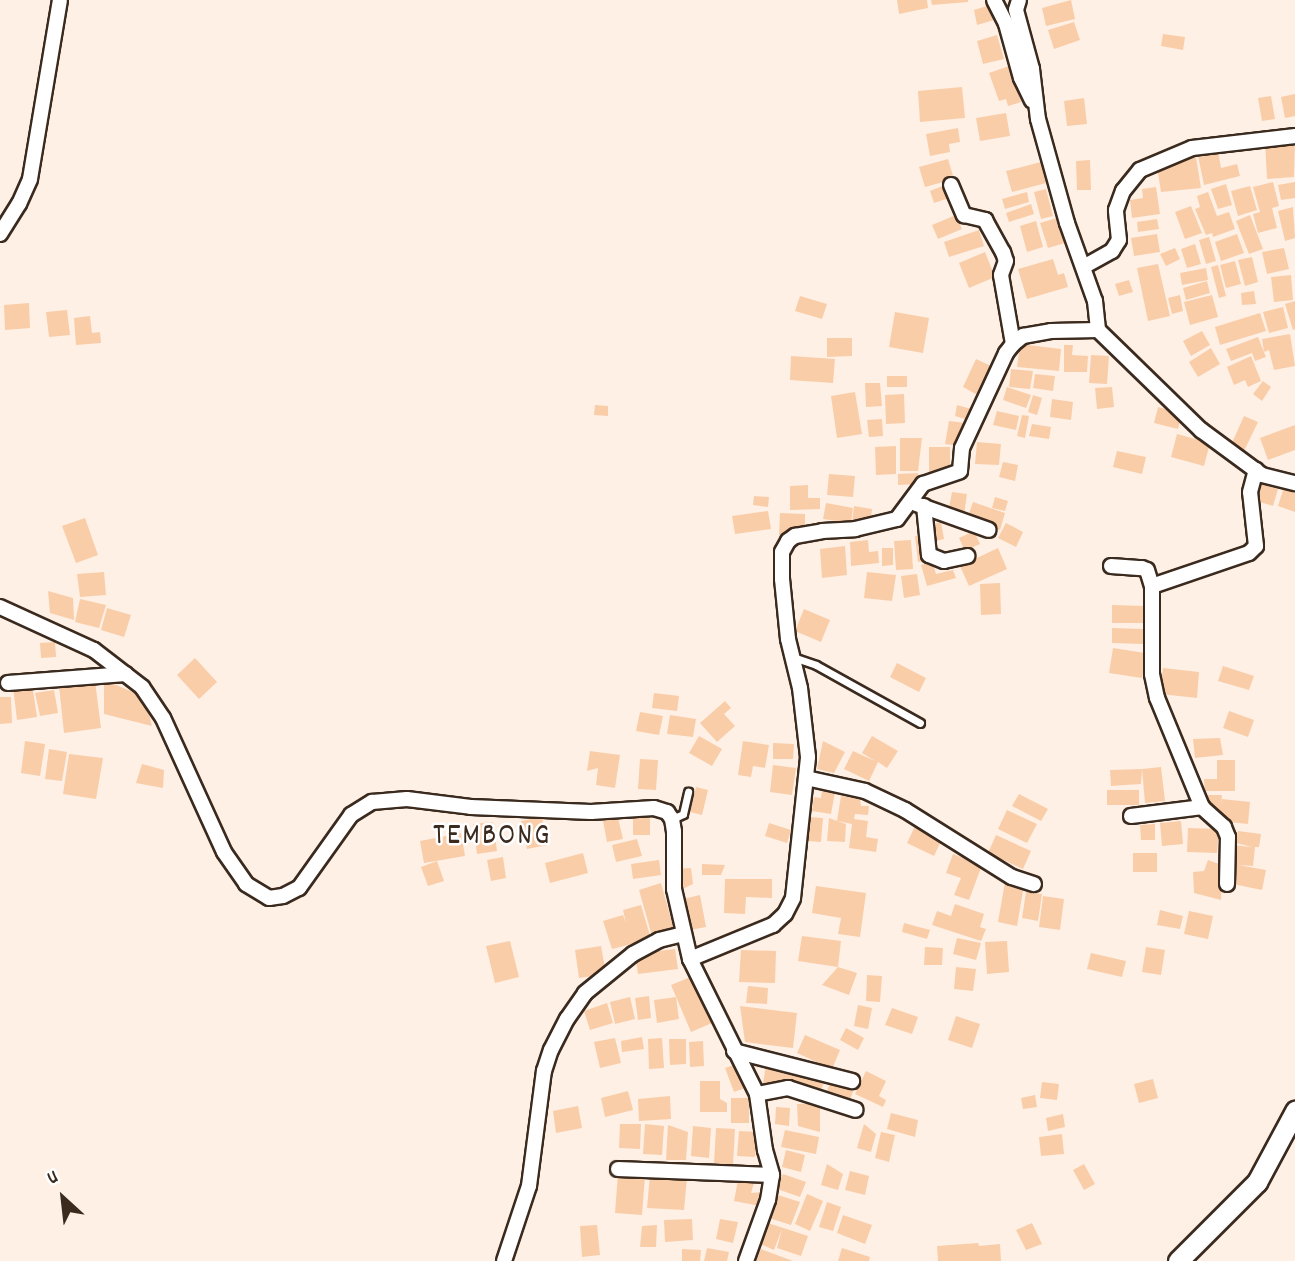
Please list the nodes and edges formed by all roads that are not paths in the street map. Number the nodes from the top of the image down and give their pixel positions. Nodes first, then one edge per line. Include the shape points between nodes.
1 (60, 0) edge
2 (994, 0) edge
3 (1019, 0) edge
4 (1038, 119) junction
5 (1295, 136) edge
6 (951, 185) dead end
7 (0, 234) edge
8 (1085, 266) junction
9 (1098, 330) junction
10 (1013, 344) junction
11 (1256, 470) junction
12 (1295, 483) edge
13 (908, 501) junction
14 (924, 506) junction
15 (989, 530) dead end
16 (967, 556) dead end
17 (1111, 566) dead end
18 (1152, 586) junction
19 (0, 607) edge
20 (792, 657) junction
21 (126, 674) junction
22 (8, 683) dead end
23 (920, 723) dead end
24 (806, 778) junction
25 (688, 792) dead end
26 (1202, 807) junction
27 (1131, 817) dead end
28 (672, 819) junction
29 (1034, 884) dead end
30 (1227, 884) dead end
31 (683, 934) junction
32 (690, 959) junction
33 (734, 1051) junction
34 (852, 1081) dead end
35 (757, 1094) junction
36 (856, 1110) dead end
37 (1295, 1111) edge
38 (618, 1169) dead end
39 (772, 1175) junction
40 (504, 1261) edge
41 (746, 1261) edge
42 (1178, 1261) edge

1 - 7 street via 30,179
2 - 4 street
3 - 4 street via 1016,10 1032,69
4 - 8 street via 1067,223
5 - 8 street via 1192,148 1140,170 1123,191 1116,210 1119,240 1112,251
6 - 10 street via 964,215 985,220 1003,252 1006,261 1001,275
8 - 9 street
9 - 10 street via 1051,331 1023,336
9 - 11 street via 1201,430
10 - 13 street via 962,448 960,471 923,484
11 - 12 street
11 - 18 street via 1250,492 1256,546
13 - 14 street
13 - 20 street via 897,519 887,524 822,531 788,541 782,552 782,579
14 - 15 street
14 - 16 street via 929,555 944,561
17 - 18 street via 1147,570
18 - 26 street via 1157,698
19 - 21 street via 94,650
20 - 23 lane via 816,665
20 - 24 street via 806,743
21 - 22 street
21 - 28 street via 142,687 163,718 224,852 246,884 269,898 299,888 351,815 372,802 407,799 591,812 654,808
24 - 29 street via 866,791 1012,877
24 - 32 street via 797,880 785,914 773,925
25 - 28 lane via 683,814
26 - 27 street
26 - 30 street via 1224,827 1228,837
28 - 31 street via 674,889
31 - 32 street
31 - 40 street via 633,954 585,993 551,1050 544,1071 529,1186
32 - 33 street
33 - 34 street
33 - 35 street
35 - 36 street via 788,1088
35 - 39 street
37 - 42 street via 1257,1182
38 - 39 street
39 - 41 street

